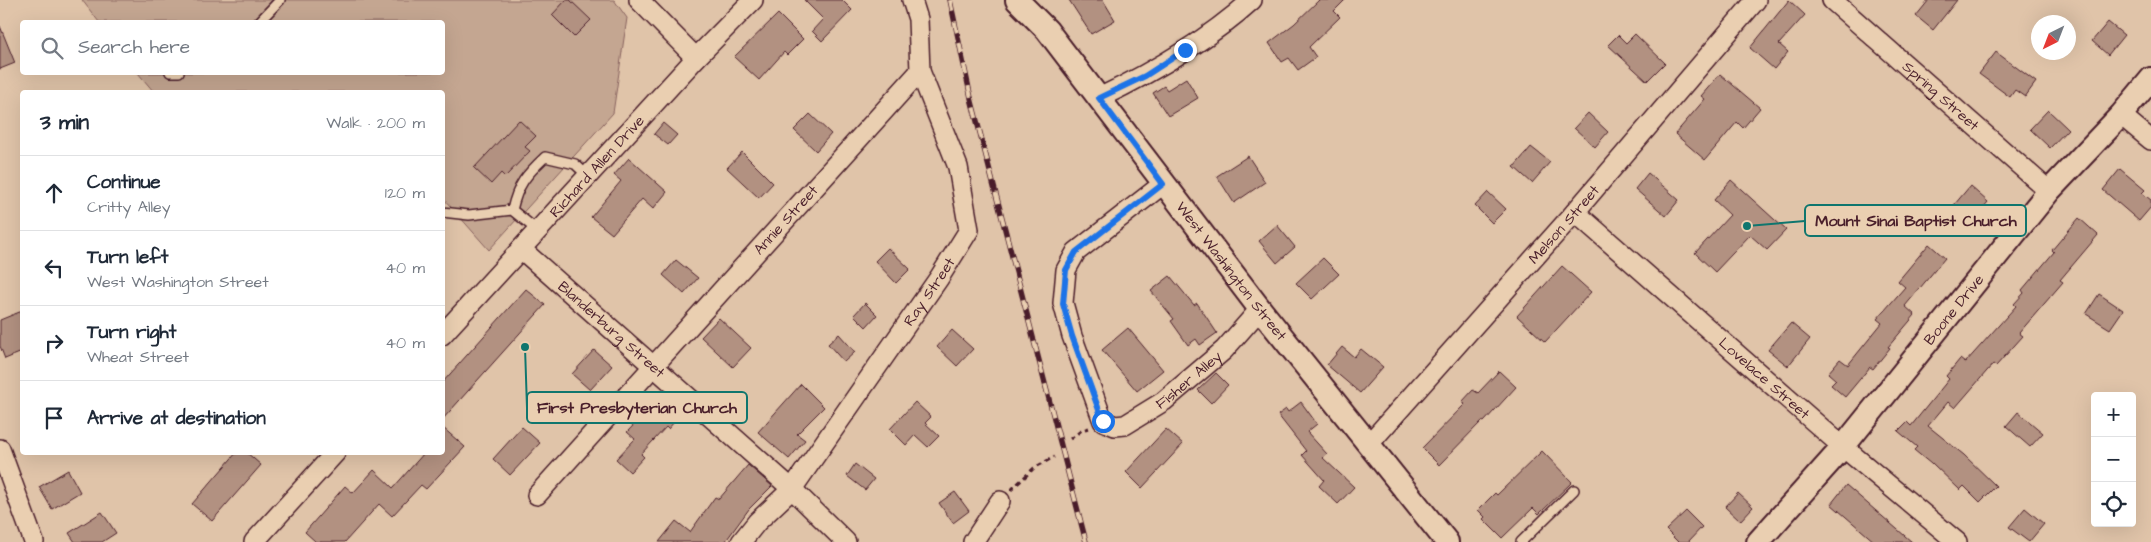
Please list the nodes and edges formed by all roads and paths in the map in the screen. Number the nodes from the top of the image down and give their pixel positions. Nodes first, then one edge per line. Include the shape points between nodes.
1 (280, 0) edge
2 (640, 0) edge
3 (752, 0) edge
4 (912, 0) edge
5 (1017, 0) edge
6 (1252, 0) edge
7 (1756, 0) edge
8 (1832, 0) edge
9 (261, 20) edge
10 (696, 58) junction
11 (920, 71) junction
12 (2151, 79) edge
13 (1099, 98) junction
14 (2121, 114) junction
15 (2151, 140) edge
16 (588, 176) junction
17 (1163, 184) junction
18 (2049, 190) junction
19 (512, 210) junction
20 (445, 212) edge
21 (1575, 212) junction
22 (538, 231) junction
23 (521, 249) junction
24 (1260, 309) junction
25 (445, 332) edge
26 (652, 367) junction
27 (1368, 445) junction
28 (1843, 447) junction
29 (0, 449) edge
30 (333, 455) edge
31 (1054, 457) dead end
32 (792, 489) junction
33 (1574, 490) dead end
34 (537, 495) dead end
35 (1000, 501) joint
36 (34, 542) edge
37 (254, 542) edge
38 (740, 542) edge
39 (846, 542) edge
40 (973, 542) edge
41 (1448, 542) edge
42 (1522, 542) edge
43 (1758, 542) edge
44 (1957, 542) edge

1 - 9 lane
2 - 10 street
3 - 10 street, Richard Allen Drive
4 - 11 street, Ray Street via 918,19
5 - 13 street, West Washington Street via 1046,30
6 - 13 street via 1145,76
7 - 21 street, Melson Street
8 - 18 street, Spring Street
10 - 16 street, Richard Allen Drive
11 - 26 street, Annie Street
11 - 32 street, Ray Street via 958,167 969,230
12 - 14 street, Boone Drive
13 - 17 street, West Washington Street
14 - 15 street
14 - 18 street, Boone Drive
16 - 19 lane via 575,164 545,157 525,176 516,192
16 - 22 street, Richard Allen Drive
17 - 24 street, West Washington Street
17 - 24 street, Fisher Alley via 1076,252 1066,270 1063,304 1103,421 1115,426 1125,425 1164,401 1224,350
18 - 28 street, Boone Drive
19 - 20 lane via 469,215
19 - 22 lane
21 - 27 street, Melson Street
21 - 28 street, Lovelace Street
22 - 23 street, Richard Allen Drive
23 - 25 street, Richard Allen Drive
23 - 26 street, Blanderburg Street
24 - 27 street, West Washington Street
26 - 32 street, Blanderburg Street
26 - 34 street, Annie Street
27 - 41 street, West Washington Street
28 - 43 street, Boone Drive
28 - 44 street, Lovelace Street
29 - 36 street
30 - 37 street
31 - 35 path via 1034,468
32 - 38 street, Ray Street
32 - 39 street, Blanderburg Street
33 - 42 lane
35 - 40 street

